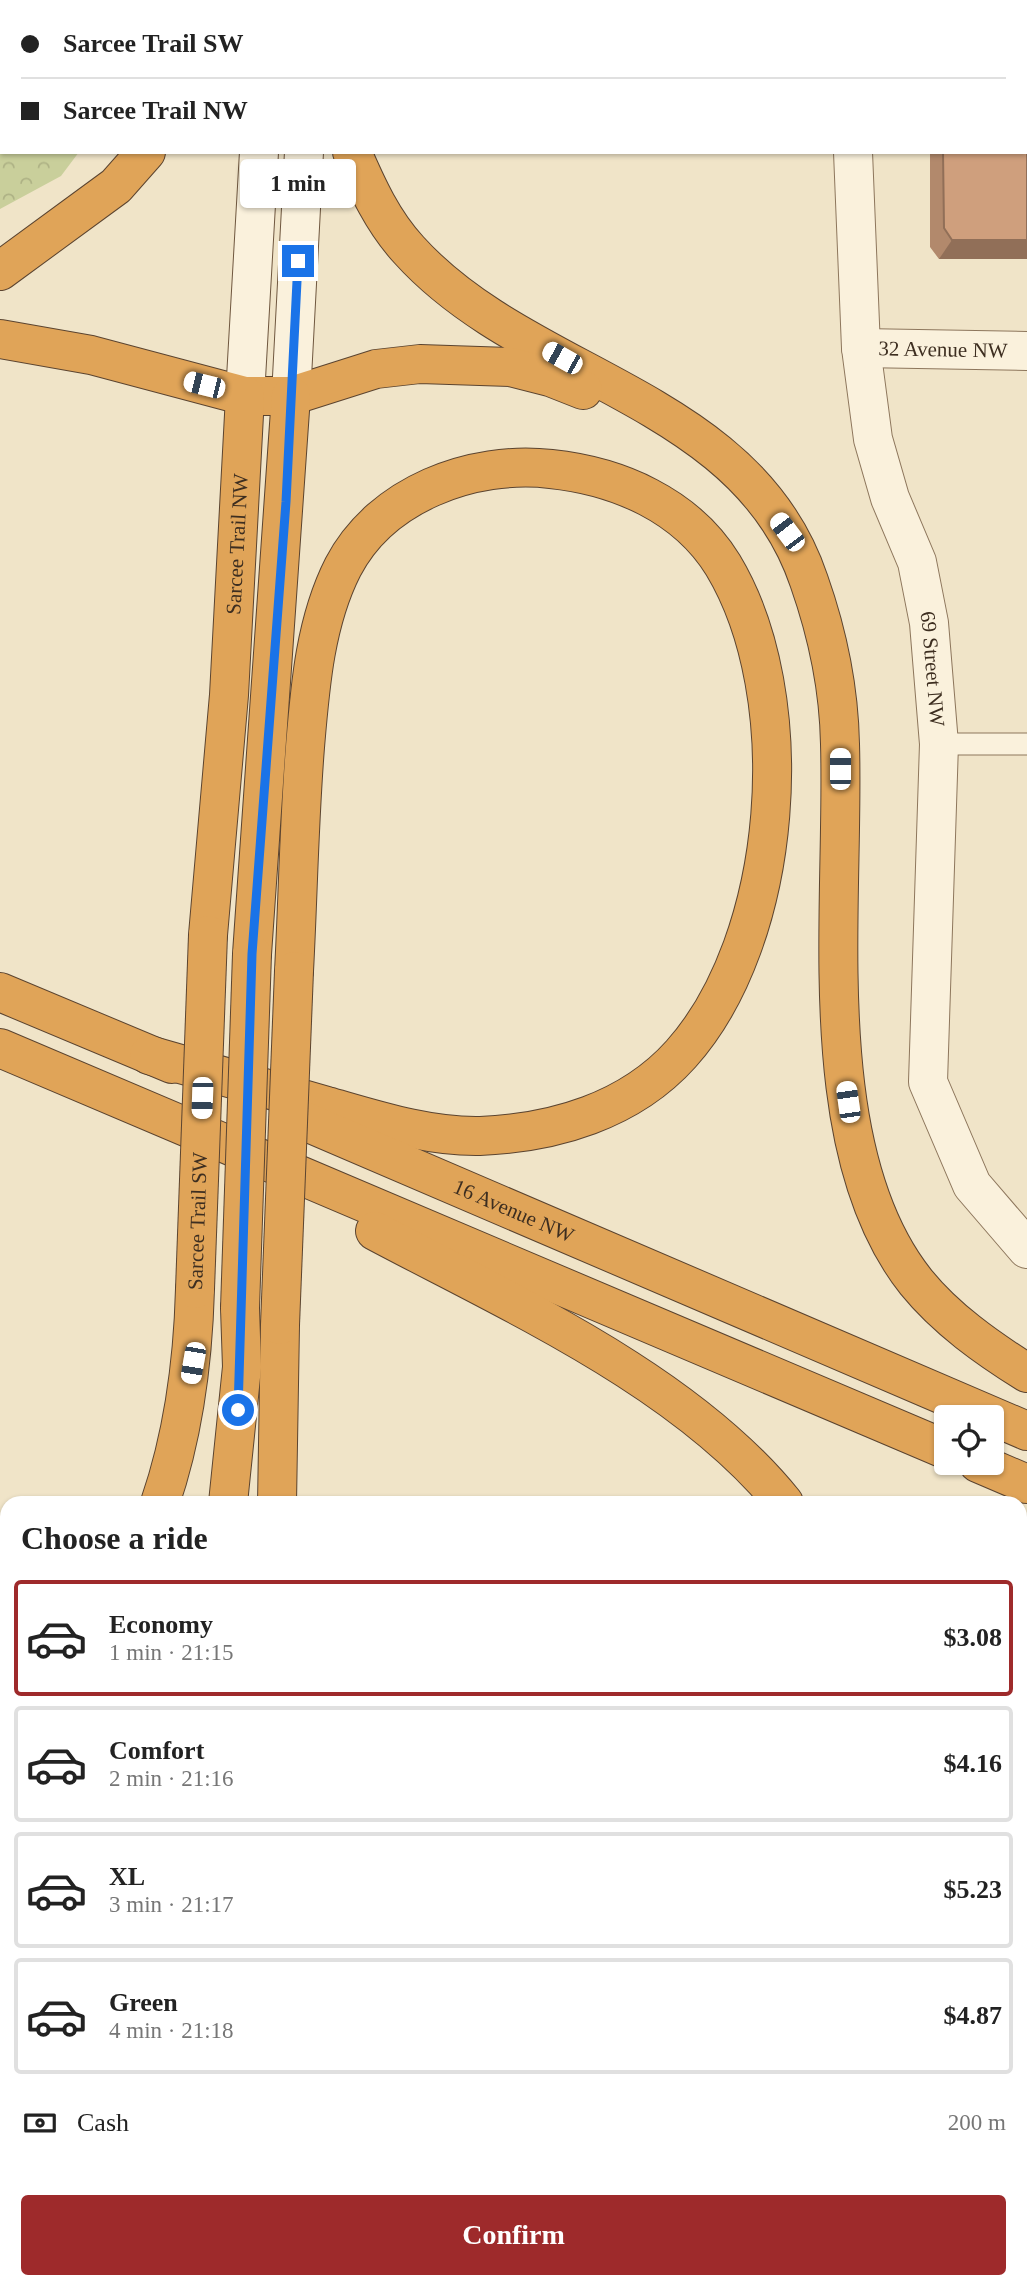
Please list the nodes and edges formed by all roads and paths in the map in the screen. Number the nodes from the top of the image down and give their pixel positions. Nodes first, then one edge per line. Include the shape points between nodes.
1 (144, 154) edge
2 (259, 154) edge
3 (304, 154) edge
4 (353, 154) edge
5 (853, 154) edge
6 (0, 271) edge
7 (0, 339) edge
8 (861, 348) junction
9 (1027, 351) edge
10 (245, 396) junction
11 (291, 396) junction
12 (693, 433) junction
13 (939, 744) junction
14 (1027, 744) edge
15 (208, 935) joint
16 (0, 992) edge
17 (0, 1048) edge
18 (149, 1055) junction
19 (289, 1095) edge
20 (289, 1095) edge
21 (289, 1095) edge
22 (289, 1095) edge
23 (150, 1112) junction
24 (1027, 1249) edge
25 (1027, 1373) edge
26 (1027, 1431) edge
27 (934, 1444) edge
28 (1004, 1474) edge
29 (1027, 1484) edge
30 (162, 1496) edge
31 (229, 1496) edge
32 (277, 1496) edge
33 (777, 1496) edge

1 - 6 highway via 116,186
2 - 10 street, Sarcee Trail NW
3 - 11 street, Sarcee Trail NW
4 - 12 highway via 384,218 433,274 518,333
5 - 8 street, 69 Street NW
7 - 10 highway via 91,355
8 - 9 street, 32 Avenue NW
8 - 13 street, 69 Street NW via 873,439 890,498 917,562 929,623
10 - 11 highway
10 - 15 highway, Sarcee Trail NW via 229,695
11 - 12 highway via 376,369 420,364 510,368 550,377
11 - 31 highway, Sarcee Trail NW, bridge via 252,954 242,1367
12 - 25 highway via 746,477 787,532 809,579 826,643 840,741 845,1082 854,1145 869,1197 916,1282 992,1352
13 - 14 lane
13 - 24 street, 69 Street NW via 928,1082 972,1185
15 - 30 highway, Sarcee Trail SW, bridge via 191,1377
16 - 18 highway, 16 Avenue NW
17 - 23 highway
18 - 19 highway, bridge
18 - 26 highway, 16 Avenue NW
20 - 21 highway, bridge via 403,1127 475,1136 543,1130 578,1121 631,1093 681,1055 702,1026 739,958 762,877 772,796 772,748 757,647 722,563 695,532 631,486 587,473 536,467 491,469 451,479 403,502 375,526 344,564 325,612 311,682
22 - 32 highway, bridge
23 - 27 highway
23 - 33 highway via 522,1310 640,1379 727,1443
28 - 29 highway

